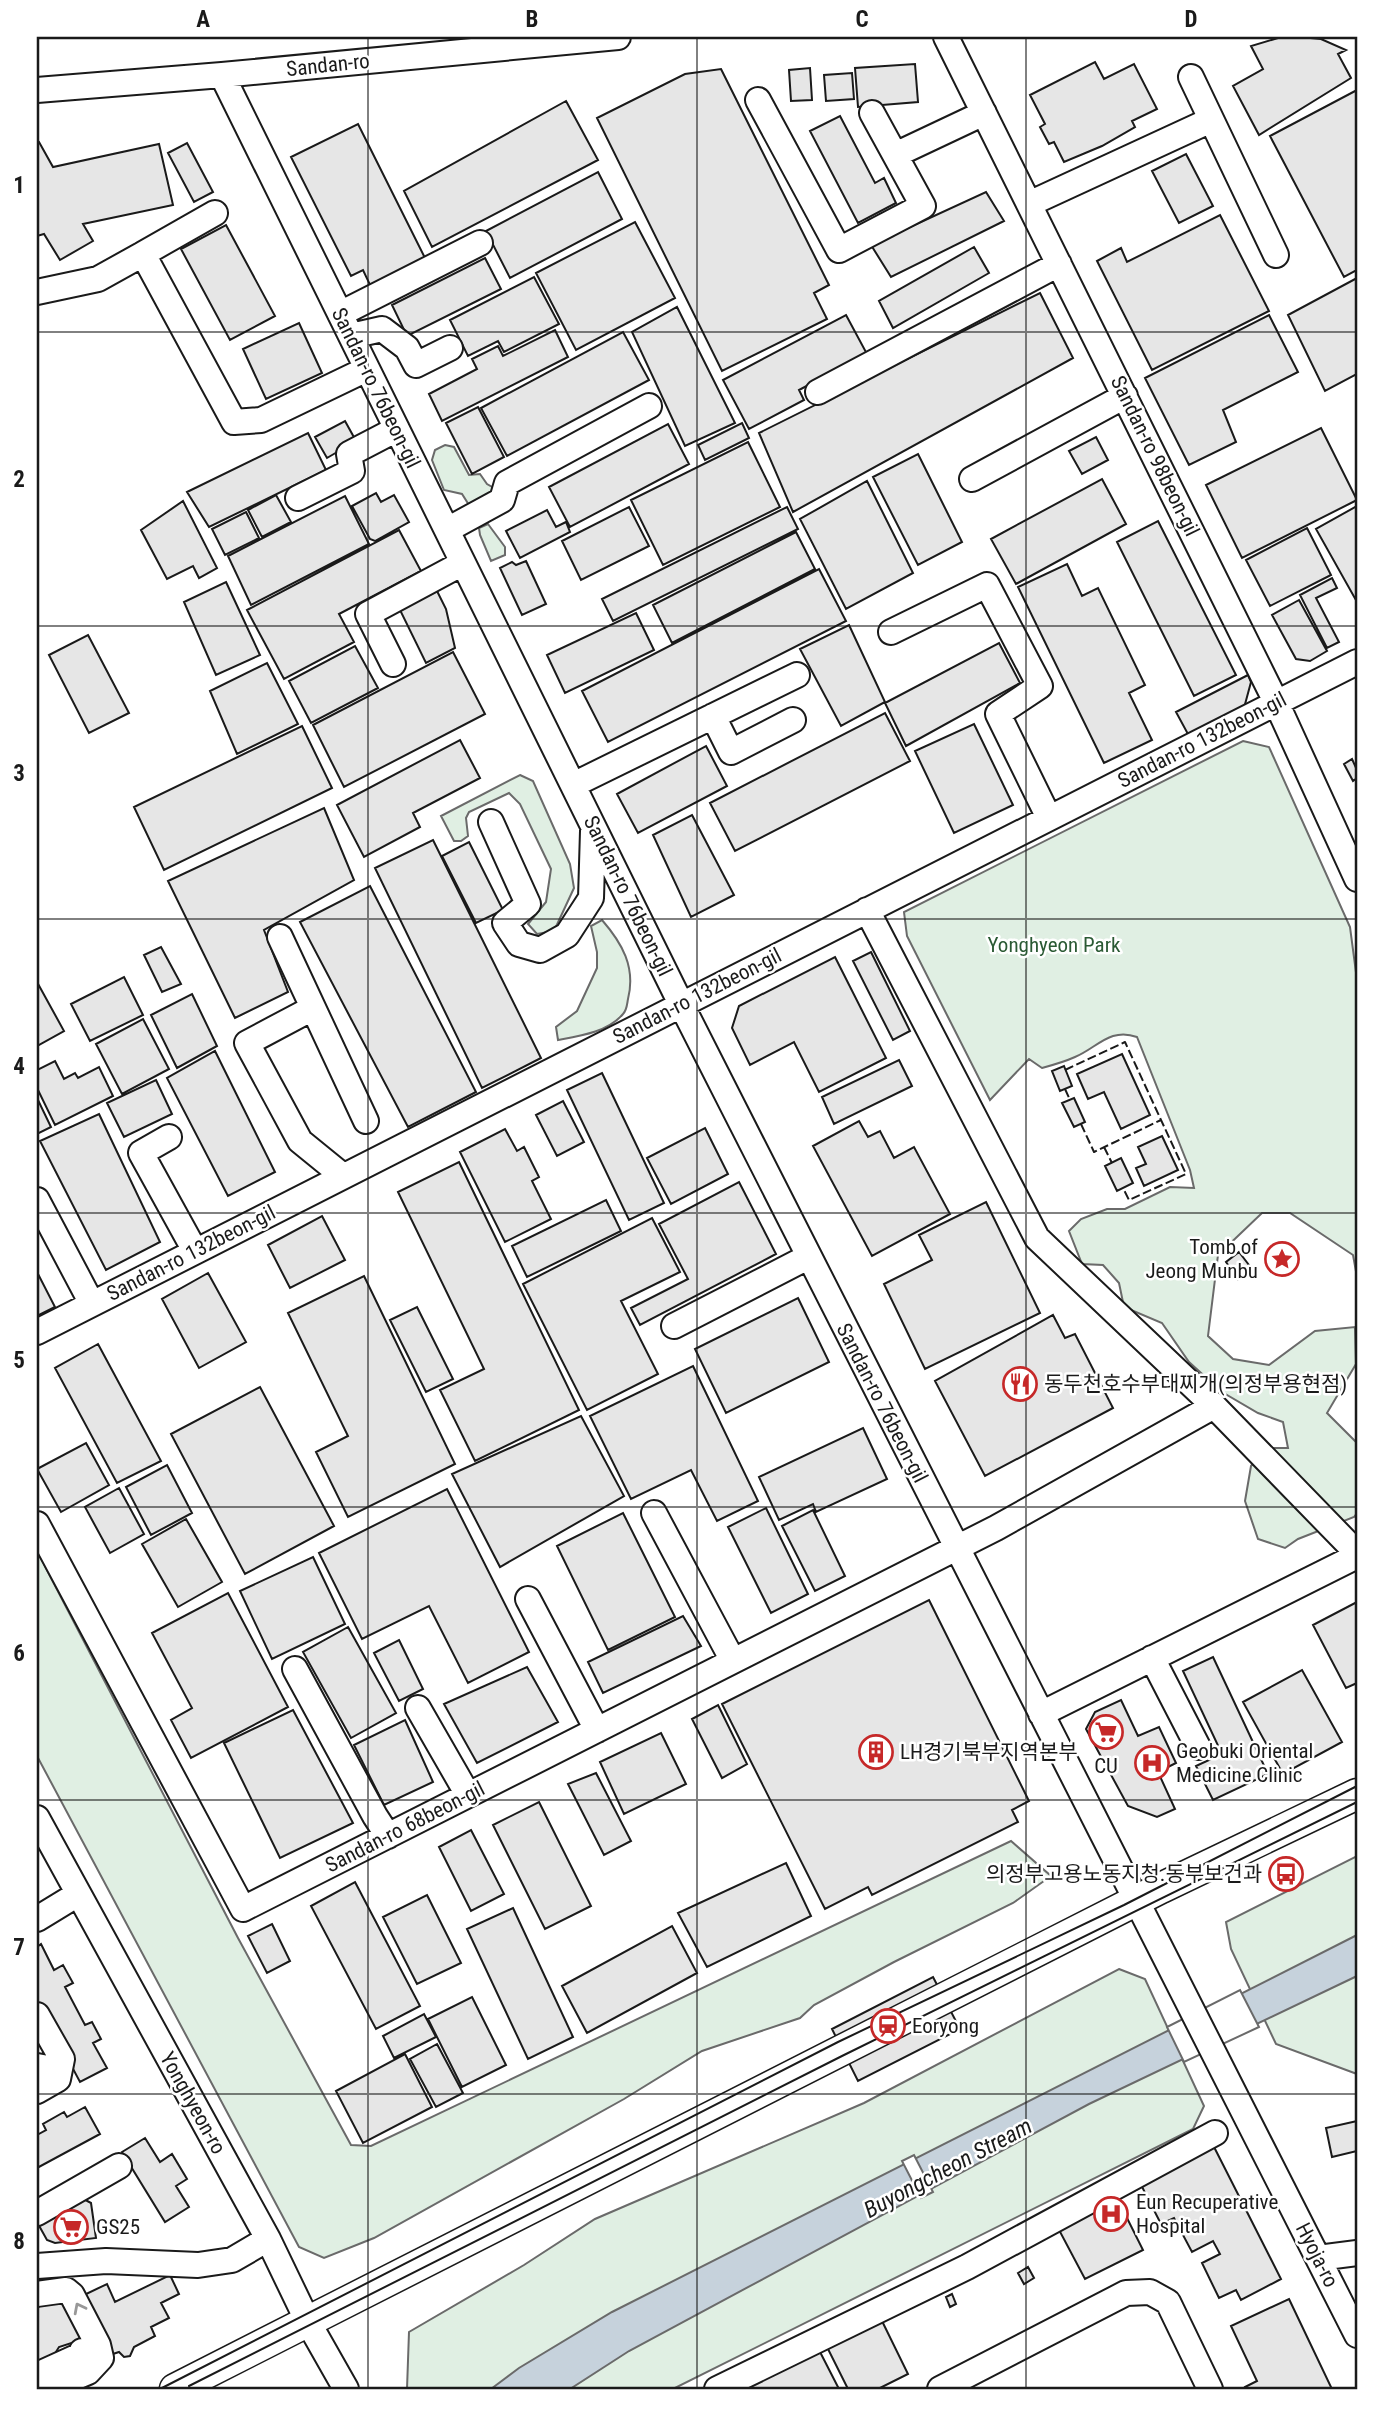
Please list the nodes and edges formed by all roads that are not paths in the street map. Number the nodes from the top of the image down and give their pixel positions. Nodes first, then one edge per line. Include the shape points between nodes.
1 (618, 37) edge
2 (946, 37) edge
3 (222, 75) junction
4 (1191, 77) dead end
5 (37, 90) edge
6 (758, 100) dead end
7 (872, 113) dead end
8 (984, 113) junction
9 (1211, 121) junction
10 (895, 155) junction
11 (1029, 204) junction
12 (215, 213) dead end
13 (480, 243) dead end
14 (143, 254) junction
15 (1276, 255) dead end
16 (1059, 264) junction
17 (37, 292) edge
18 (340, 314) junction
19 (351, 336) junction
20 (450, 348) dead end
21 (367, 369) junction
22 (818, 392) dead end
23 (1125, 396) junction
24 (649, 406) dead end
25 (397, 429) junction
26 (972, 478) dead end
27 (298, 498) dead end
28 (447, 530) junction
29 (463, 563) junction
30 (891, 632) dead end
31 (1357, 662) edge
32 (393, 664) dead end
33 (797, 675) dead end
34 (1276, 702) junction
35 (713, 716) junction
36 (793, 720) dead end
37 (573, 785) junction
38 (1049, 817) junction
39 (491, 822) dead end
40 (593, 827) junction
41 (1357, 879) edge
42 (867, 910) junction
43 (280, 937) dead end
44 (681, 1004) junction
45 (313, 1008) junction
46 (366, 1121) dead end
47 (169, 1137) dead end
48 (343, 1176) junction
49 (37, 1200) edge
50 (195, 1251) junction
51 (808, 1257) junction
52 (92, 1304) junction
53 (674, 1326) dead end
54 (37, 1332) edge
55 (1214, 1406) junction
56 (654, 1513) dead end
57 (37, 1524) edge
58 (956, 1549) junction
59 (1357, 1555) edge
60 (528, 1599) dead end
61 (1152, 1658) junction
62 (733, 1661) junction
63 (295, 1669) dead end
64 (418, 1708) dead end
65 (1041, 1714) junction
66 (597, 1730) junction
67 (1198, 1747) dead end
68 (1357, 1794) edge
69 (468, 1795) junction
70 (37, 1818) edge
71 (388, 1836) junction
72 (78, 1894) junction
73 (1138, 1900) junction
74 (37, 1919) edge
75 (37, 2015) edge
76 (48, 2068) edge
77 (37, 2091) edge
78 (1215, 2133) dead end
79 (119, 2166) dead end
80 (37, 2213) edge
81 (268, 2239) junction
82 (1357, 2253) edge
83 (1318, 2258) junction
84 (37, 2266) edge
85 (37, 2294) edge
86 (308, 2322) junction
87 (1357, 2335) edge
88 (82, 2351) dead end
89 (37, 2375) edge
90 (48, 2389) edge
91 (175, 2389) edge
92 (346, 2389) edge
93 (718, 2389) edge
94 (940, 2389) edge
95 (1210, 2389) edge

1 - 3 street, Sandan-ro
2 - 8 street, Sandan-ro 98beon-gil
3 - 5 street, Sandan-ro
3 - 18 street, Sandan-ro 76beon-gil
4 - 9 street
6 - 10 street via 839,250 923,206
7 - 10 street
8 - 10 street
8 - 11 street, Sandan-ro 98beon-gil
9 - 11 street
9 - 15 street
11 - 16 street, Sandan-ro 98beon-gil
12 - 14 street
13 - 18 street
14 - 17 street via 98,279
14 - 21 street via 234,422 261,420
16 - 22 street
16 - 23 street, Sandan-ro 98beon-gil
18 - 19 street, Sandan-ro 76beon-gil
19 - 20 street via 382,330 407,348 416,365
19 - 21 street, Sandan-ro 76beon-gil
21 - 25 street, Sandan-ro 76beon-gil
23 - 26 street
23 - 34 street, Sandan-ro 98beon-gil
24 - 28 street via 507,483 502,500
25 - 27 street via 349,454 352,471
25 - 28 street, Sandan-ro 76beon-gil
28 - 29 street, Sandan-ro 76beon-gil
29 - 32 street via 368,614
29 - 37 street, Sandan-ro 76beon-gil
30 - 38 street via 987,585 1040,686 998,714
31 - 34 street, Sandan-ro 132beon-gil
33 - 35 street
34 - 38 street, Sandan-ro 132beon-gil
34 - 41 street, Sandan-ro 98beon-gil
35 - 36 street via 731,752
35 - 37 street
37 - 40 street, Sandan-ro 76beon-gil
38 - 42 street, Sandan-ro 132beon-gil
39 - 40 street via 528,904 505,923 519,944 540,950 567,935 591,898
40 - 44 street, Sandan-ro 76beon-gil
42 - 44 street, Sandan-ro 132beon-gil
42 - 55 street via 1037,1238
43 - 45 street
44 - 48 street, Sandan-ro 132beon-gil
44 - 51 street, Sandan-ro 76beon-gil
45 - 46 street
45 - 48 street via 247,1043 300,1142
47 - 50 street via 141,1153
48 - 50 street, Sandan-ro 132beon-gil
49 - 52 street
50 - 52 street, Sandan-ro 132beon-gil
51 - 53 street
51 - 58 street, Sandan-ro 76beon-gil
52 - 54 street, Sandan-ro 132beon-gil
55 - 58 street, Sandan-ro 68beon-gil
55 - 59 street
56 - 62 street
57 - 71 street, Sandan-ro 68beon-gil via 243,1909
58 - 62 street, Sandan-ro 68beon-gil
58 - 65 street, Sandan-ro 76beon-gil
59 - 61 street
60 - 66 street
61 - 65 street
61 - 67 street
62 - 66 street, Sandan-ro 68beon-gil
63 - 71 street
64 - 69 street
65 - 73 street, Sandan-ro 76beon-gil
66 - 69 street, Sandan-ro 68beon-gil
68 - 73 main road
69 - 71 street, Sandan-ro 68beon-gil
70 - 72 street, Yonghyeon-ro
72 - 74 street
72 - 81 street, Yonghyeon-ro
73 - 83 street, Hyoja-ro
73 - 86 main road
75 - 76 street via 62,2059
76 - 77 street via 58,2079
78 - 93 street via 967,2267
79 - 80 street
81 - 84 street via 232,2260 198,2265 106,2261
81 - 86 street, Yonghyeon-ro
82 - 83 street
83 - 87 street, Hyoja-ro
90 -> 85 street via 88,2372 101,2358 99,2345 72,2295 66,2290
86 - 91 main road
86 - 92 street, Yonghyeon-ro
88 - 89 street
94 - 95 street via 1126,2293 1150,2292 1168,2302

